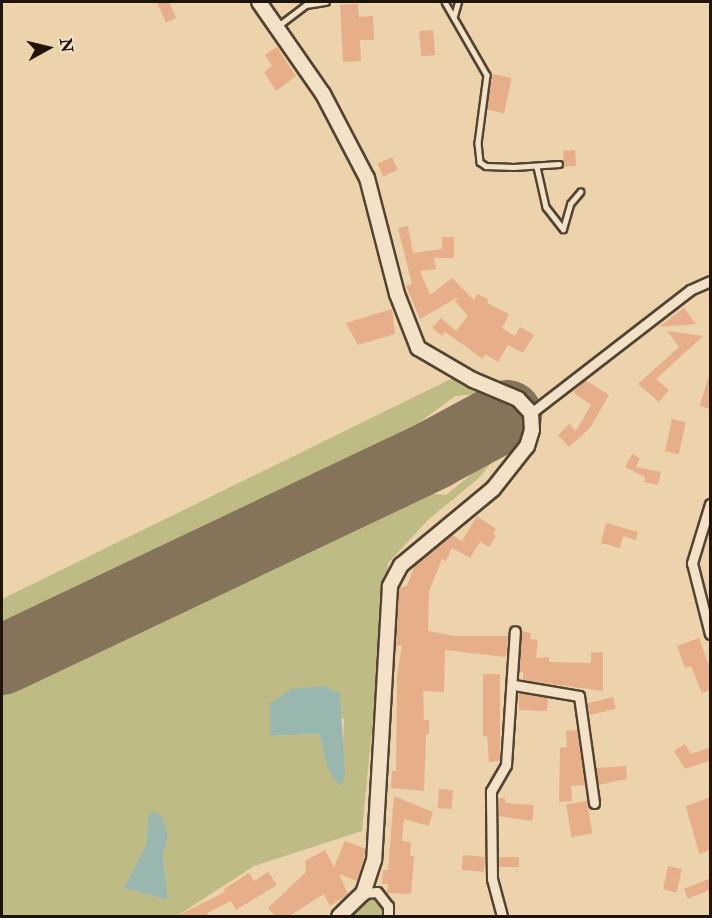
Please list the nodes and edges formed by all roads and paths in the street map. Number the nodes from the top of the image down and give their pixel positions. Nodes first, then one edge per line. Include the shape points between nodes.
1 (259, 2) edge
2 (326, 2) edge
3 (445, 2) edge
4 (458, 2) edge
5 (454, 16) junction
6 (276, 27) junction
7 (559, 164) dead end
8 (537, 166) junction
9 (580, 192) dead end
10 (711, 281) edge
11 (531, 413) junction
12 (711, 504) edge
13 (514, 631) dead end
14 (711, 634) edge
15 (514, 685) junction
16 (594, 803) dead end
17 (363, 893) junction
18 (339, 916) edge
19 (388, 916) edge
20 (502, 916) edge

1 - 6 main road
2 - 6 lane via 306,5
3 - 5 lane
4 - 5 lane
5 - 8 lane via 487,75 478,143 480,162 486,166
6 - 11 main road via 323,94 367,178 397,294 418,348 473,380 518,399
7 - 8 lane
8 - 9 lane via 546,207 563,228 570,204
10 - 11 street via 690,290
11 - 17 main road via 532,430 527,446 493,489 401,565 390,586 374,860
12 - 14 street via 692,563
13 - 15 street
15 - 16 street via 579,696
15 - 20 street via 506,765 490,791 492,879
17 - 18 main road
17 - 19 street via 377,891 388,906

